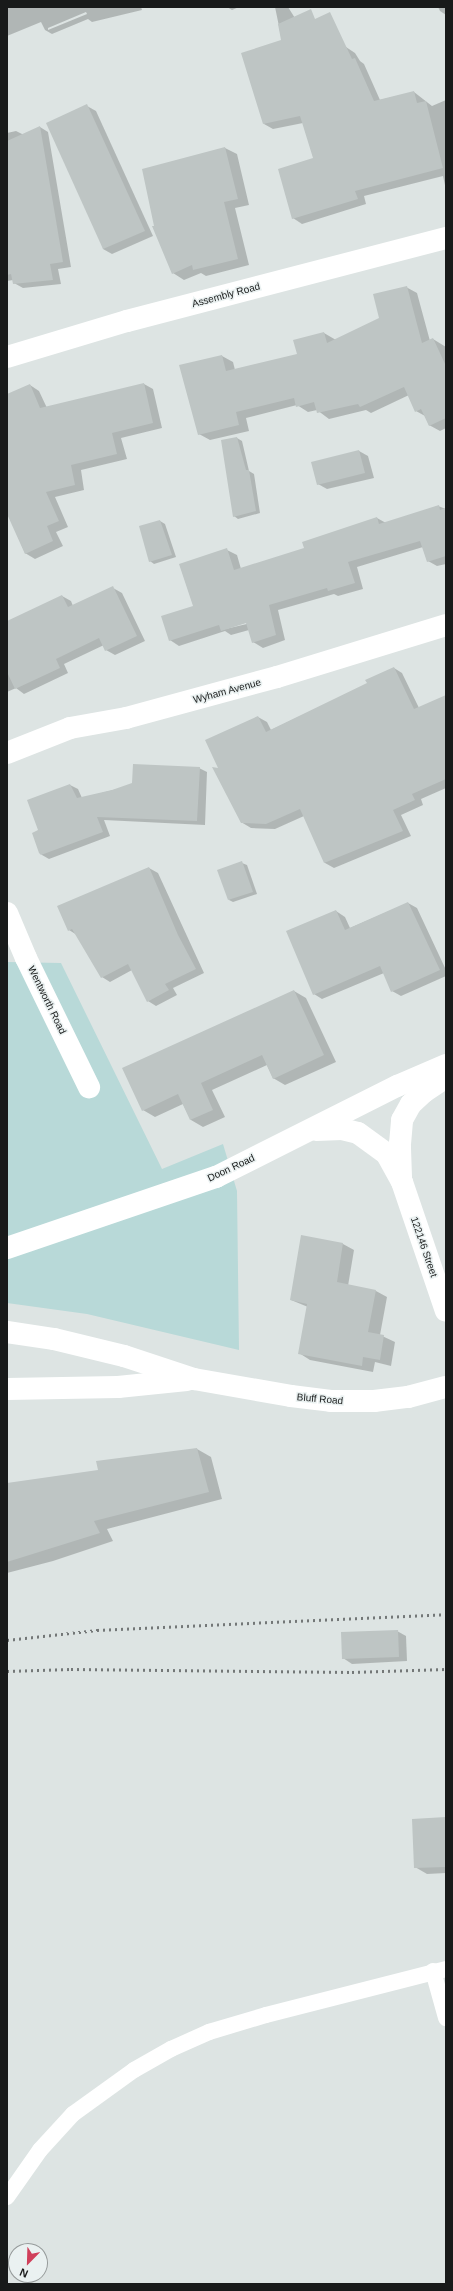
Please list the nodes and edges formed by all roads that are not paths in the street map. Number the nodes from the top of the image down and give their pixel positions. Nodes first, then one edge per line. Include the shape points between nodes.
1 (446, 238) edge
2 (7, 357) edge
3 (446, 626) edge
4 (7, 753) edge
5 (7, 913) edge
6 (16, 957) edge
7 (446, 1065) edge
8 (446, 1077) edge
9 (89, 1087) dead end
10 (311, 1130) junction
11 (402, 1182) junction
12 (7, 1248) edge
13 (446, 1311) edge
14 (7, 1332) edge
15 (194, 1379) junction
16 (446, 1387) edge
17 (7, 1389) edge
18 (440, 1970) edge
19 (446, 2018) edge
20 (7, 2197) edge

1 - 2 street, Assembly Road via 119,323
3 - 4 street, Wyham Avenue via 277,677 126,718 70,728
5 - 6 street, Wentworth Road
6 - 9 street, Wentworth Road
7 - 10 street, Doon Road via 396,1086
8 - 11 street, 122146 Street via 411,1104 402,1120
10 - 11 street, 122146 Street via 342,1129 358,1133 386,1153
10 - 12 street, Doon Road via 216,1176
11 - 13 street, 122146 Street
14 - 15 street, Bluff Road via 54,1339 124,1356
15 - 16 street, Bluff Road via 331,1401 374,1401 408,1397
15 - 17 street, Bluff Road via 118,1387
18 - 19 lane
18 - 20 lane via 266,2015 209,2032 171,2049 134,2070 73,2114 40,2150

